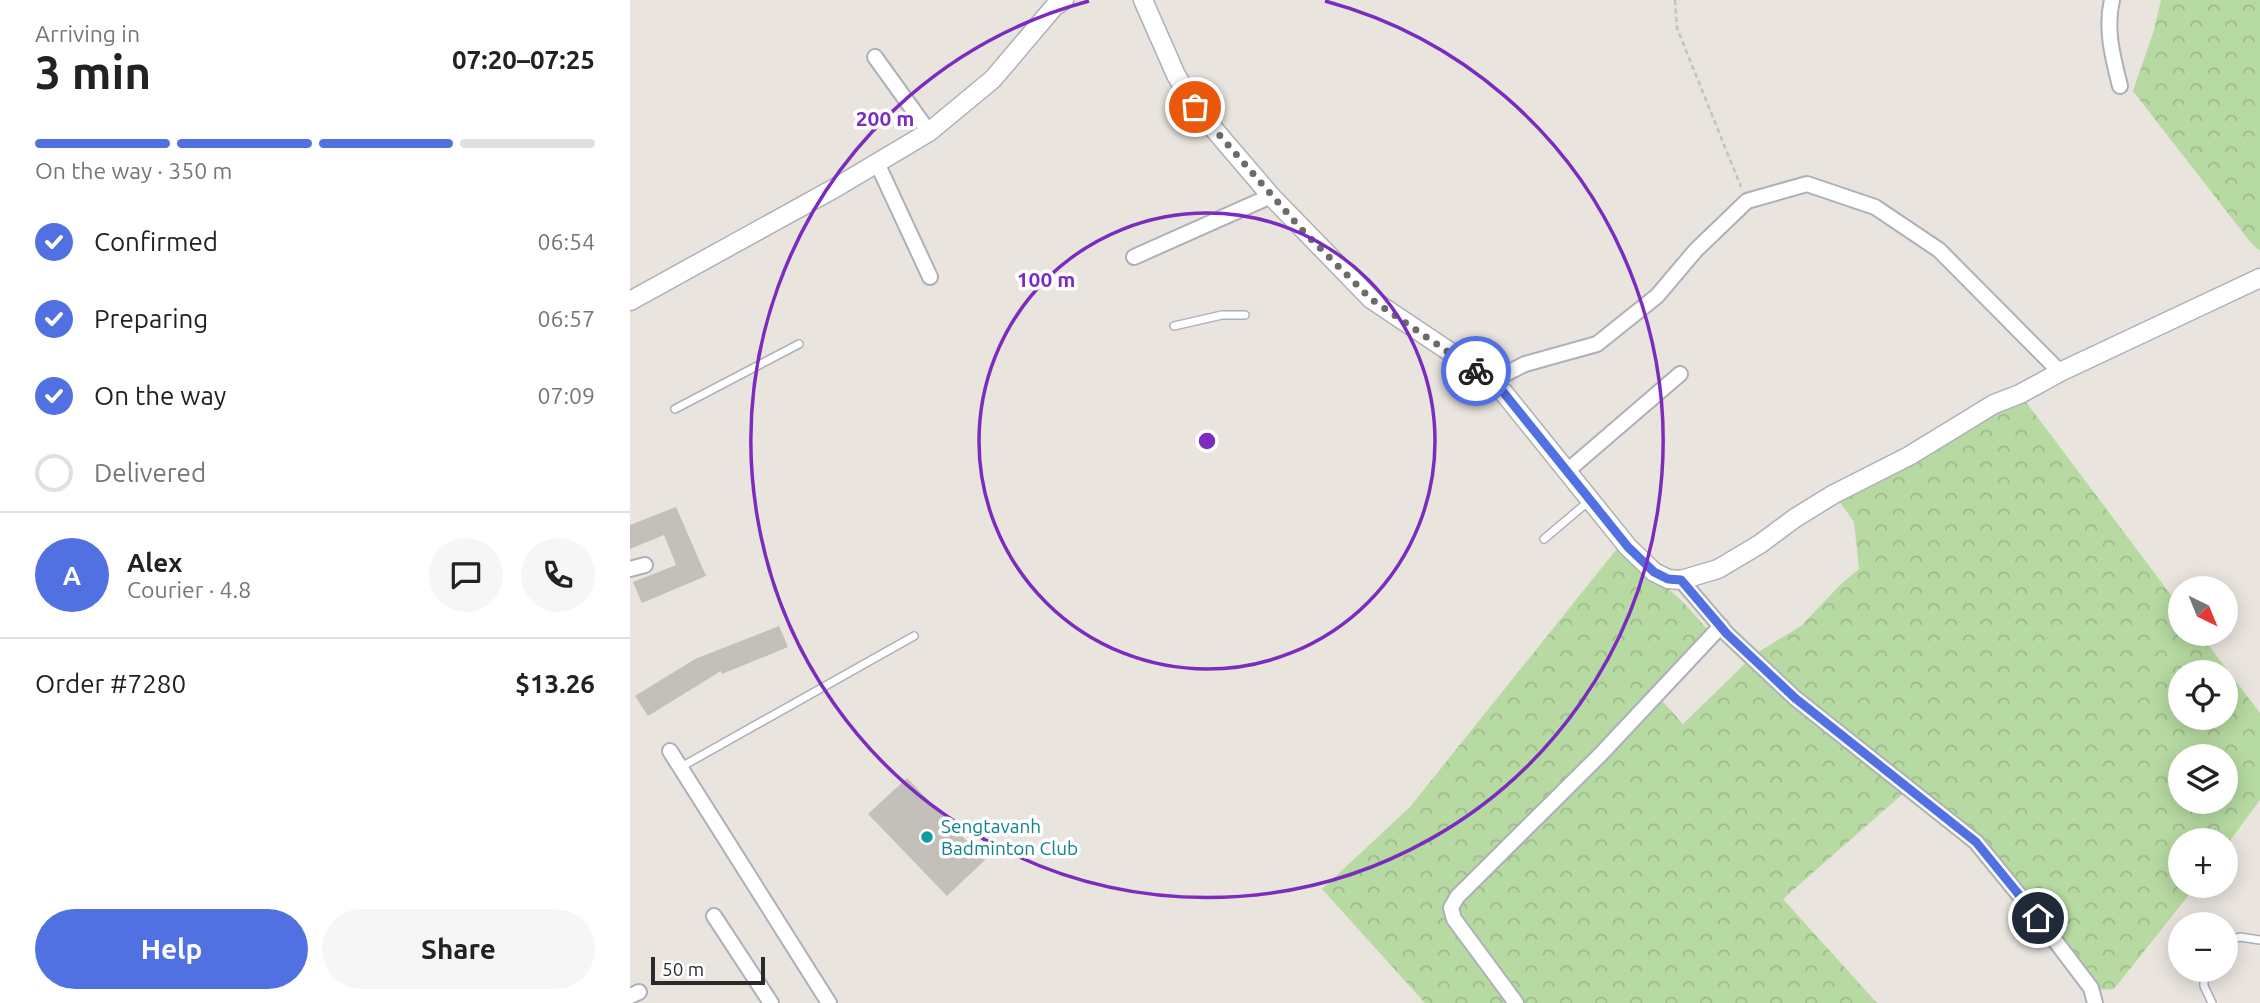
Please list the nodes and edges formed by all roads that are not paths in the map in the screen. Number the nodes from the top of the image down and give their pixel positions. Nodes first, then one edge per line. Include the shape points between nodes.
1 (1065, 0) edge
2 (1143, 0) edge
3 (2112, 0) edge
4 (874, 57) dead end
5 (2120, 86) dead end
6 (929, 132) junction
7 (877, 163) junction
8 (1271, 196) junction
9 (1134, 257) dead end
10 (930, 277) dead end
11 (2260, 278) edge
12 (631, 297) edge
13 (1245, 315) dead end
14 (1174, 326) dead end
15 (799, 344) dead end
16 (2060, 372) junction
17 (1680, 374) dead end
18 (1490, 383) junction
19 (675, 410) dead end
20 (1566, 472) junction
21 (1590, 500) junction
22 (1544, 539) dead end
23 (645, 565) dead end
24 (630, 569) edge
25 (1681, 580) junction
26 (1721, 626) junction
27 (914, 636) dead end
28 (670, 751) dead end
29 (681, 767) junction
30 (714, 916) dead end
31 (2238, 938) edge
32 (2260, 940) edge
33 (2204, 982) edge
34 (771, 1003) edge
35 (830, 1003) edge
36 (1516, 1003) edge
37 (2095, 1003) edge
38 (2212, 1003) edge

1 - 6 street via 993,79
2 - 8 street via 1195,107
3 - 5 street via 2111,48
4 - 6 street
6 - 7 street
7 - 10 street
7 - 12 street
8 - 9 street
8 - 18 street via 1371,299
11 - 16 street
13 - 14 lane via 1222,315
15 - 19 lane
16 - 18 street via 1938,250 1875,207 1807,184 1747,201 1657,296 1597,344 1525,364
16 - 25 street via 1834,494 1718,569
17 - 20 street
18 - 20 street via 1504,393
20 - 21 street
21 - 22 lane
21 - 25 street via 1654,572
23 - 24 street
25 - 26 street
26 - 36 street via 1451,908 1454,919
26 - 37 street via 1804,706 1976,842 2091,988
27 - 29 lane
28 - 29 street
29 - 35 street
30 - 34 street
31 - 32 lane
33 - 38 lane

